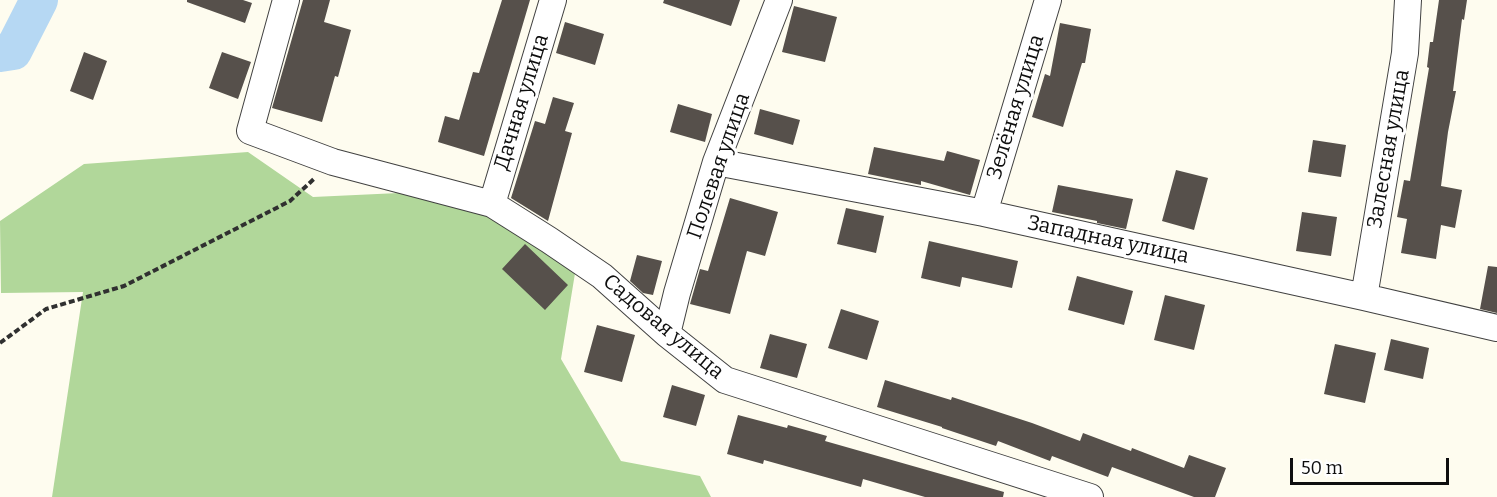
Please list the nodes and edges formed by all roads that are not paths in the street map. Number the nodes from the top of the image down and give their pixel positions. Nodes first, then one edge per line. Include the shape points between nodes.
1 (286, 0) edge
2 (553, 0) edge
3 (779, 0) edge
4 (1048, 0) edge
5 (1408, 0) edge
6 (716, 162) junction
7 (492, 204) junction
8 (984, 213) junction
9 (1364, 297) junction
10 (1497, 328) edge
11 (667, 334) junction
12 (1090, 497) edge

1 - 7 street, Садовая улица via 250,131 333,162
2 - 7 street, Дачная улица
3 - 6 street, Полевая улица
4 - 8 street, Зелёная улица
5 - 9 street, Залесная улица via 1405,53
6 - 8 street, Западная улица
6 - 11 street, Полевая улица
7 - 11 street, Садовая улица via 602,276
8 - 9 street, Западная улица
9 - 10 street, Западная улица
11 - 12 street, Садовая улица via 725,380

